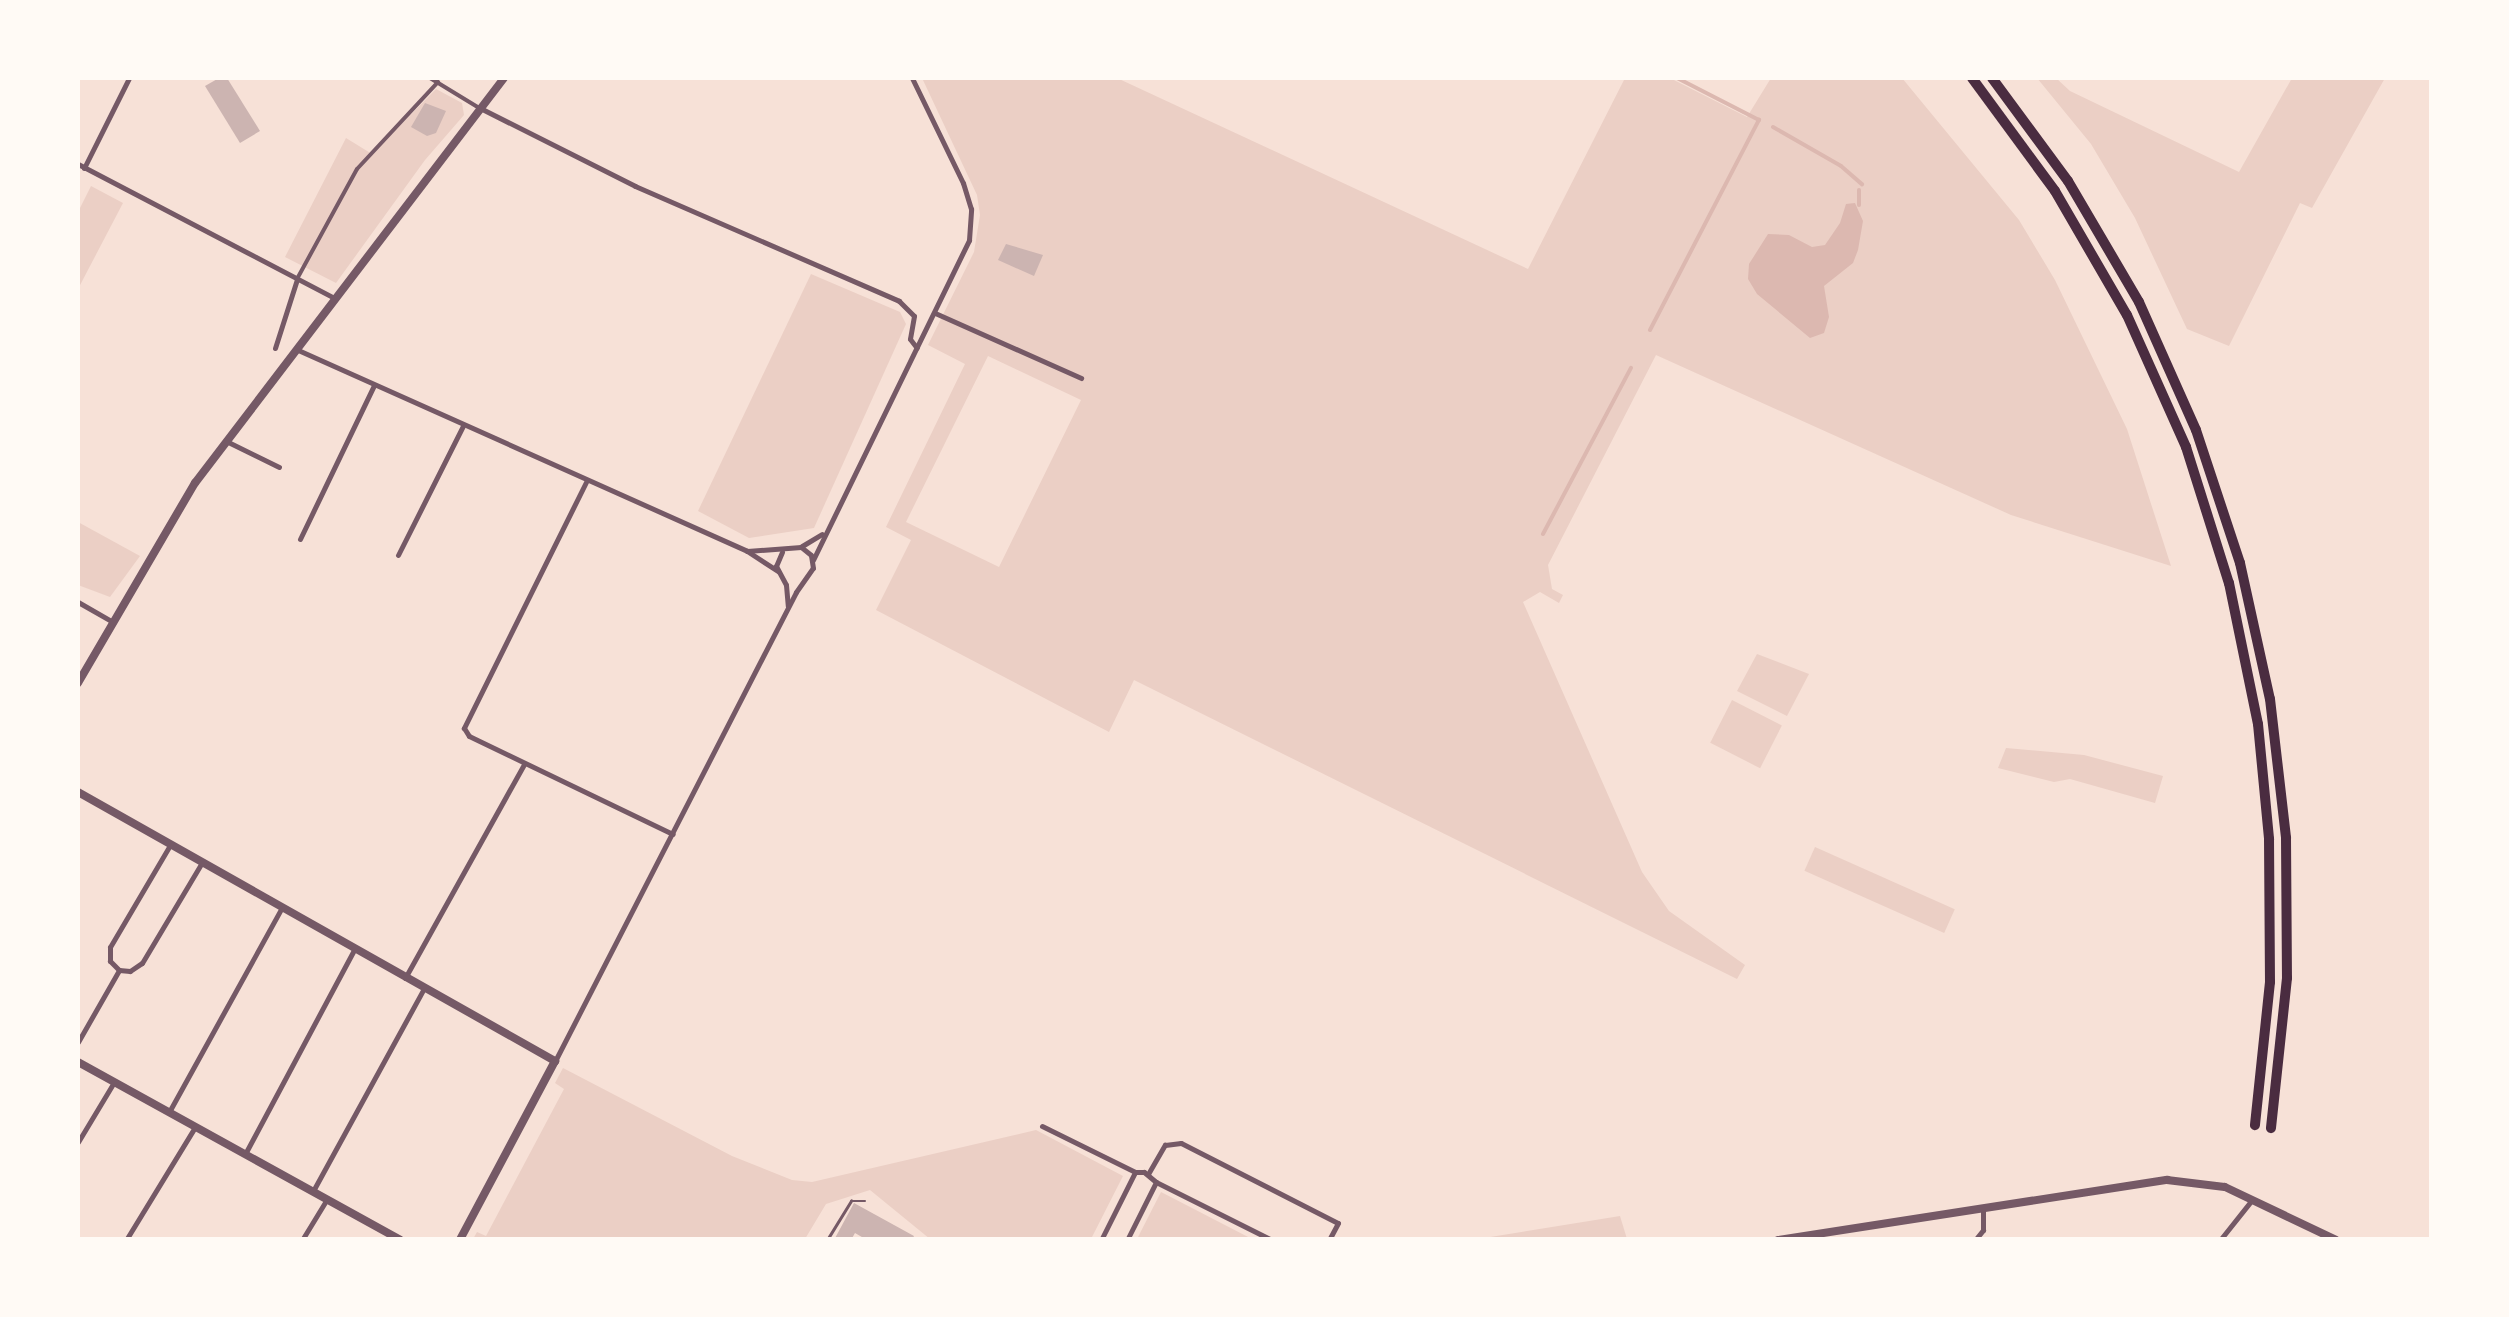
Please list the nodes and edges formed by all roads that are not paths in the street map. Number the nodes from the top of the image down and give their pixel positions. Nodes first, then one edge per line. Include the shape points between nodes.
1 (130, 78) edge
2 (430, 78) edge
3 (504, 78) edge
4 (912, 78) edge
5 (1972, 78) edge
6 (1992, 78) edge
7 (438, 82) junction
8 (480, 108) junction
9 (81, 166) edge
10 (297, 279) junction
11 (334, 298) junction
12 (935, 313) junction
13 (275, 348) dead end
14 (295, 348) junction
15 (917, 348) junction
16 (1081, 378) dead end
17 (374, 386) junction
18 (463, 426) junction
19 (226, 441) junction
20 (279, 467) dead end
21 (586, 482) junction
22 (828, 528) junction
23 (300, 539) dead end
24 (801, 546) junction
25 (784, 549) junction
26 (746, 551) junction
27 (398, 554) dead end
28 (813, 561) junction
29 (780, 575) junction
30 (804, 580) junction
31 (78, 602) edge
32 (787, 612) junction
33 (113, 622) junction
34 (78, 683) edge
35 (524, 764) junction
36 (78, 792) edge
37 (673, 834) junction
38 (170, 846) junction
39 (201, 864) junction
40 (281, 909) junction
41 (354, 950) junction
42 (120, 970) junction
43 (405, 978) junction
44 (424, 988) junction
45 (78, 1042) edge
46 (554, 1061) junction
47 (78, 1062) edge
48 (114, 1082) junction
49 (168, 1112) junction
50 (2254, 1125) dead end
51 (1042, 1126) dead end
52 (196, 1127) junction
53 (2271, 1128) dead end
54 (78, 1142) edge
55 (245, 1154) junction
56 (1135, 1172) junction
57 (1148, 1174) junction
58 (1156, 1182) junction
59 (313, 1191) junction
60 (2253, 1198) junction
61 (328, 1199) junction
62 (864, 1201) dead end
63 (1982, 1208) junction
64 (126, 1240) edge
65 (302, 1240) edge
66 (400, 1240) edge
67 (460, 1240) edge
68 (827, 1240) edge
69 (1101, 1240) edge
70 (1128, 1240) edge
71 (1272, 1240) edge
72 (1329, 1240) edge
73 (1778, 1240) edge
74 (1975, 1240) edge
75 (2220, 1240) edge
76 (2336, 1240) edge

1 - 9 street
2 - 7 street
3 - 8 street
4 - 12 street via 971,208 970,240
5 - 50 highway via 2055,191 2127,315 2186,447 2229,583 2258,724 2270,839 2270,982
6 - 53 highway via 2068,182 2139,302 2196,430 2240,563 2270,699 2286,838 2287,978
7 - 8 street
7 - 10 street via 357,168
8 - 11 street
8 - 15 street via 636,186 908,306
9 - 10 street
10 - 11 street
10 - 13 street
11 - 14 street
12 - 15 street
12 - 16 street
14 - 17 street
14 - 19 street
15 - 22 street
17 - 18 street
17 - 23 street
18 - 21 street
18 - 27 street
19 - 20 street
19 - 33 street
21 - 26 street
21 - 35 street via 465,722 469,736
22 - 24 street
22 - 28 street
24 - 25 street
24 - 28 street
25 - 26 street
25 - 29 street
26 - 29 street
28 - 30 street
29 - 30 street via 793,583
29 - 32 street
30 - 32 street
31 - 33 street
32 - 37 street
33 - 34 street
35 - 37 street
35 - 43 street
36 - 38 street
37 - 46 street
38 - 39 street
38 - 42 street via 110,947 110,961
39 - 40 street
39 - 42 street via 142,963
40 - 41 street
40 - 49 street
41 - 43 street
41 - 55 street
42 - 45 street
43 - 44 street
44 - 46 street
44 - 59 street
46 - 67 street
47 - 48 street
48 - 49 street
48 - 54 street
49 - 52 street
51 - 56 street
52 - 55 street
52 - 64 street
55 - 59 street
56 - 57 street
56 - 69 street
57 - 58 street
57 - 72 street via 1166,1145 1181,1143 1338,1222
58 - 70 street
58 - 71 street
59 - 61 street
60 - 63 street via 2202,1181 2167,1180
60 - 75 street
60 - 76 street
61 - 65 street
61 - 66 street
62 - 68 lane via 851,1201
63 - 73 street
63 - 74 street via 1983,1230

